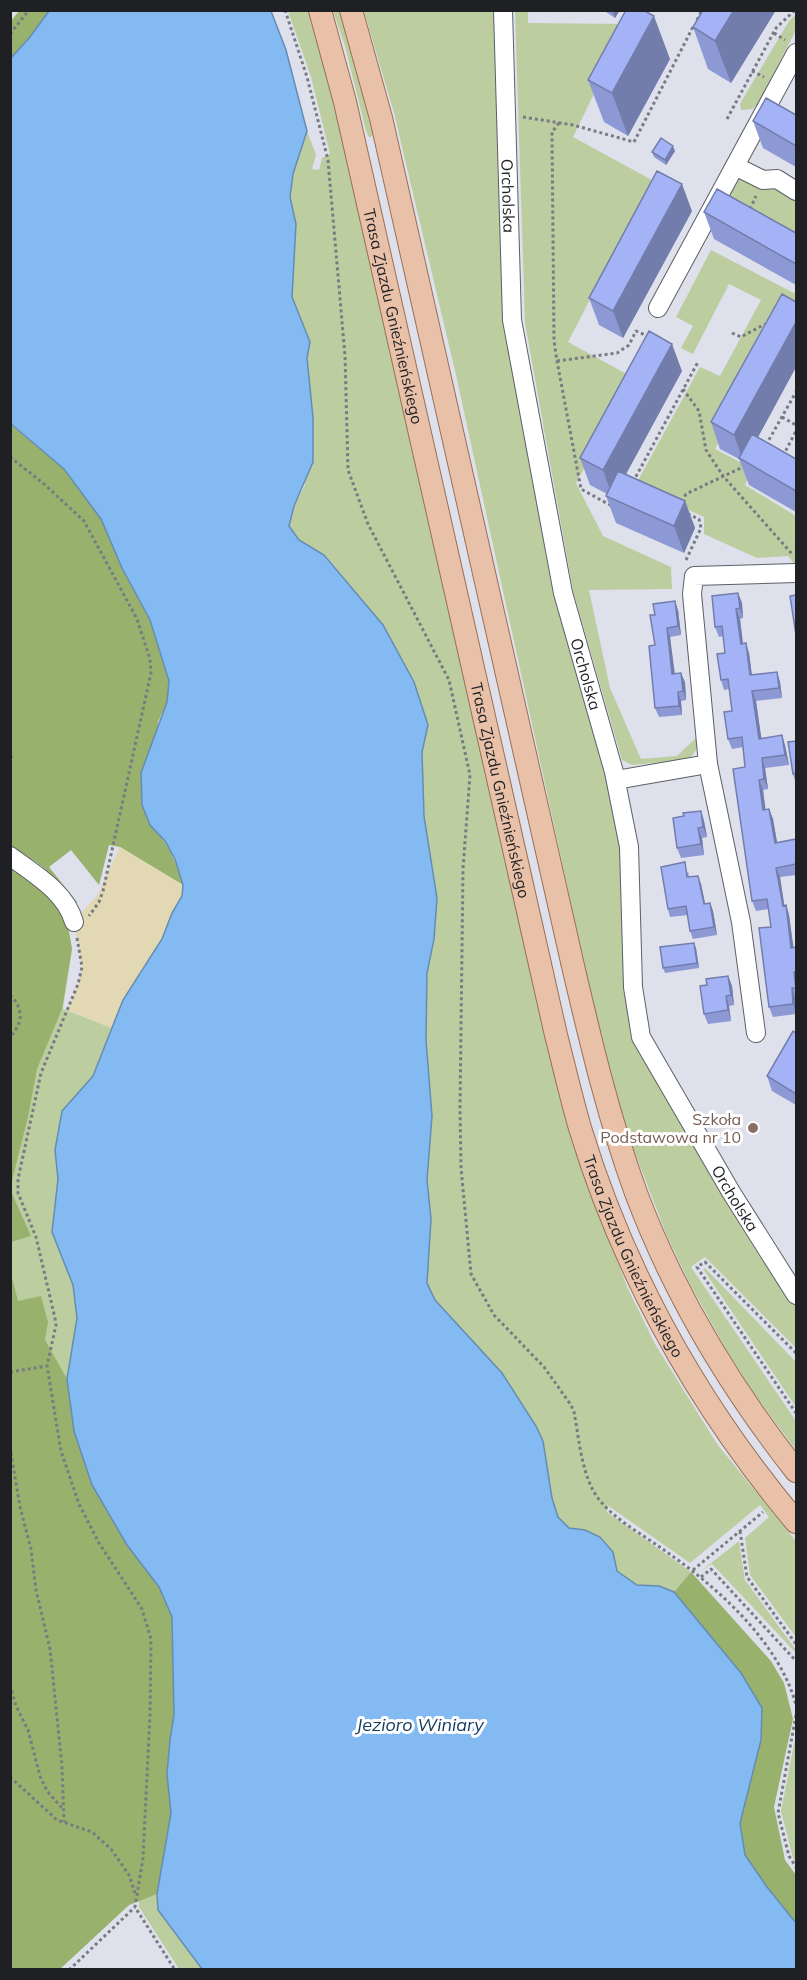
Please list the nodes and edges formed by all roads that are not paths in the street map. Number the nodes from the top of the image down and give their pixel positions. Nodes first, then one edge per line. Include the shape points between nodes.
1 (320, 10) edge
2 (351, 10) edge
3 (503, 10) edge
4 (793, 48) edge
5 (742, 165) junction
6 (796, 191) edge
7 (658, 308) dead end
8 (796, 573) edge
9 (708, 764) junction
10 (616, 780) junction
11 (10, 856) edge
12 (74, 922) road end
13 (756, 1033) dead end
14 (796, 1294) edge
15 (796, 1471) edge
16 (796, 1521) edge

1 - 16 main road, Trasa Zjazdu Gnieźnieńskiego via 345,102 580,1128 621,1240 670,1340 723,1427
2 - 15 main road, Trasa Zjazdu Gnieźnieńskiego via 381,118 605,1098 637,1195 672,1276 735,1387
3 - 10 street, Orcholska via 512,320 563,593
4 - 5 street
5 - 6 street
5 - 7 street
8 - 9 street via 694,576 692,594
9 - 10 street
9 - 13 street via 741,922
10 - 14 street, Orcholska via 629,848 633,987 641,1038
11 - 12 street via 59,894 71,910

